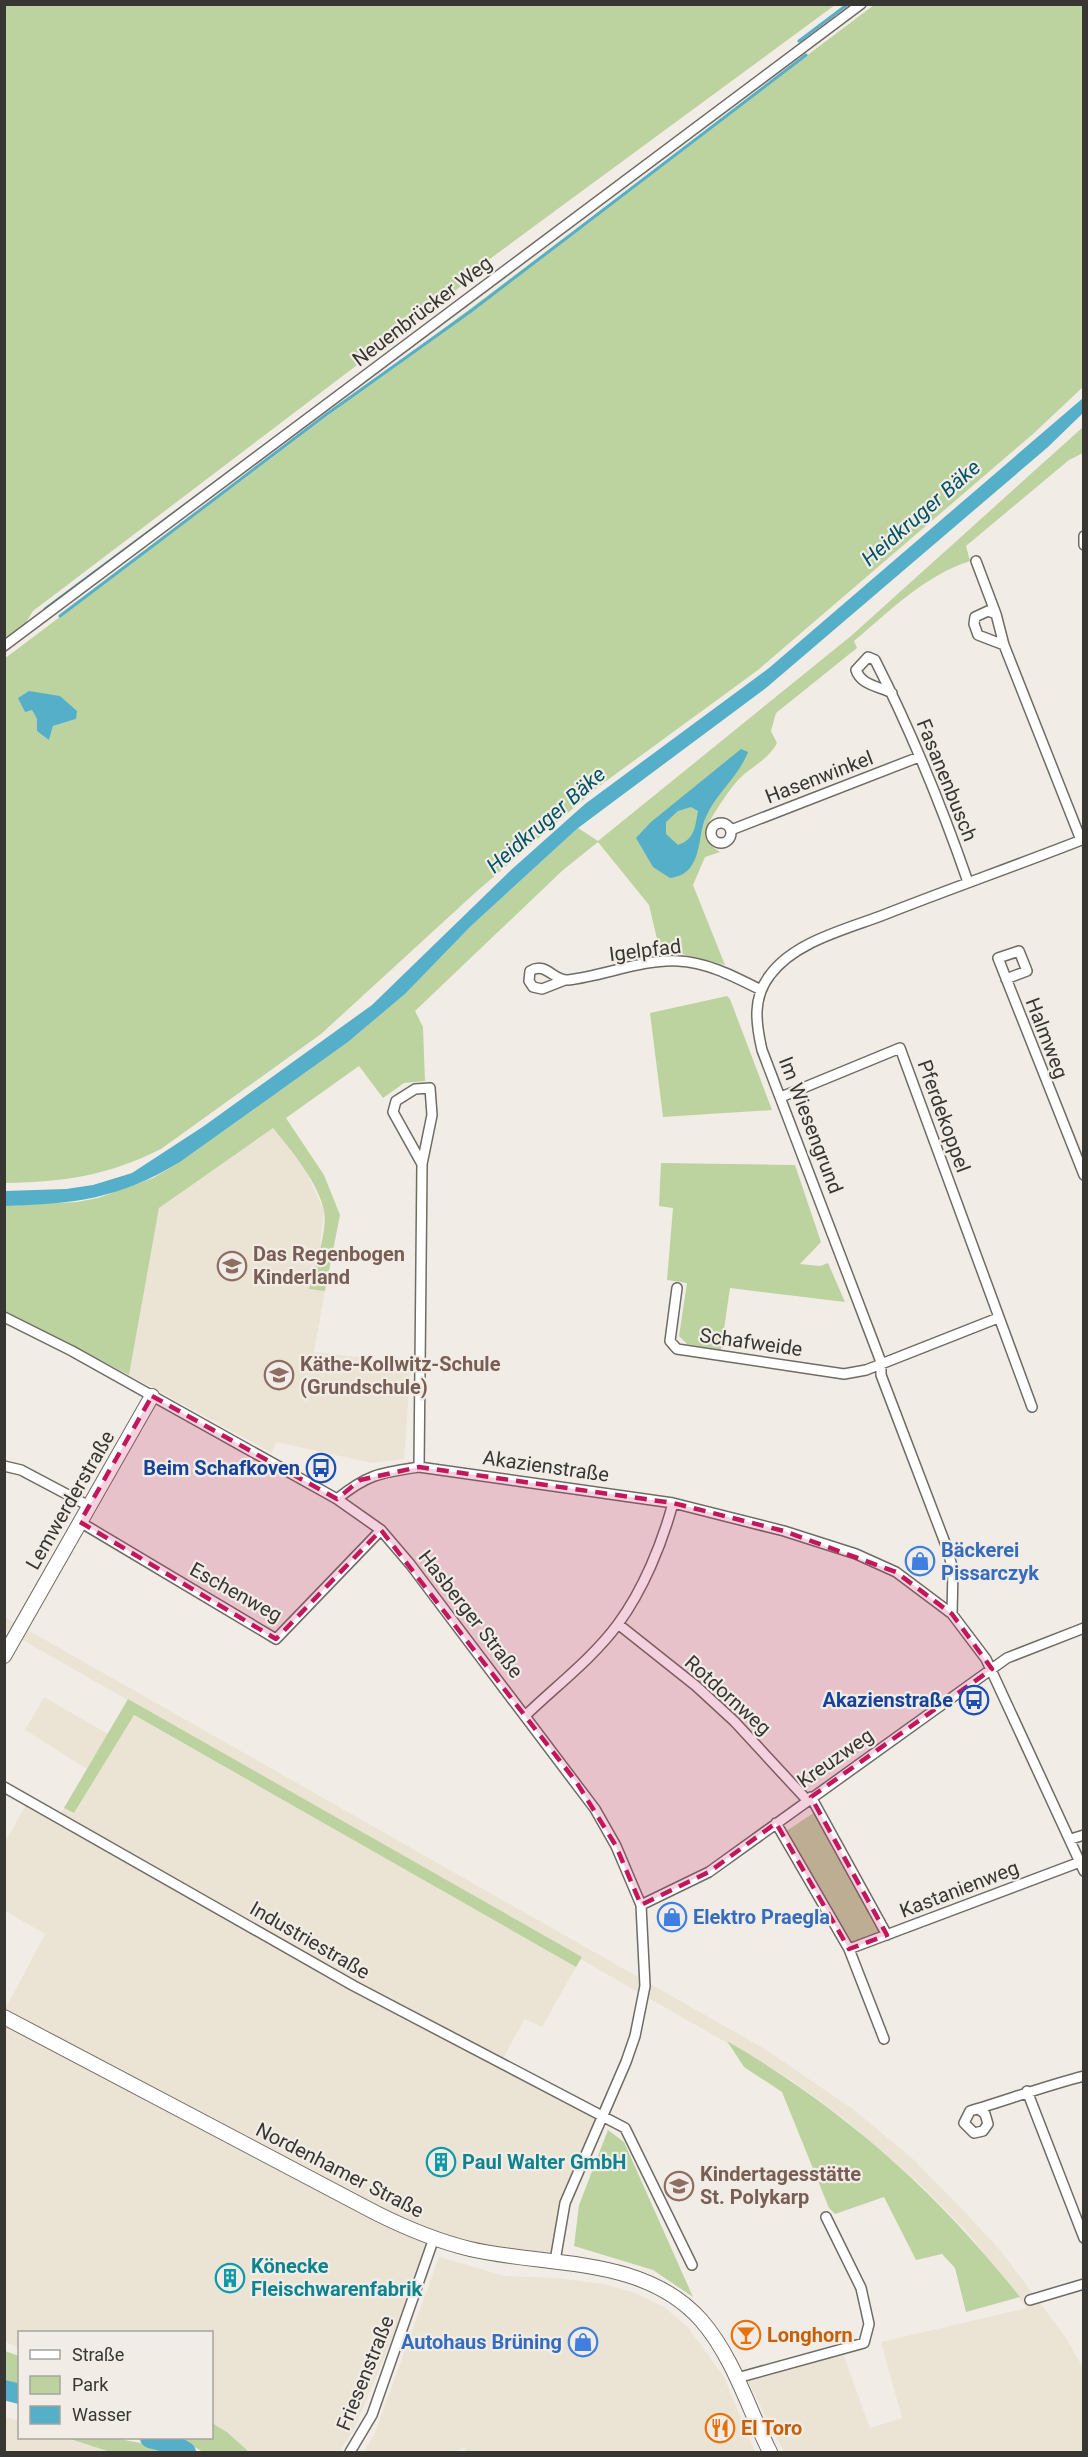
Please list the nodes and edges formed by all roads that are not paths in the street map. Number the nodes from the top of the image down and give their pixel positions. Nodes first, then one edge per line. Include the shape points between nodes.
1 (861, 4) edge
2 (1083, 536) edge
3 (1083, 545) edge
4 (976, 561) dead end
5 (996, 614) junction
6 (1004, 645) junction
7 (4, 646) edge
8 (892, 693) dead end
9 (919, 757) junction
10 (731, 830) dead end
11 (1082, 840) edge
12 (968, 882) junction
13 (1006, 979) dead end
14 (565, 980) dead end
15 (761, 990) junction
16 (781, 1097) junction
17 (422, 1164) junction
18 (1083, 1175) edge
19 (677, 1288) dead end
20 (4, 1317) edge
21 (998, 1318) junction
22 (881, 1362) junction
23 (152, 1396) junction
24 (1032, 1407) dead end
25 (4, 1466) edge
26 (419, 1467) junction
27 (337, 1499) junction
28 (674, 1503) junction
29 (89, 1506) junction
30 (80, 1522) junction
31 (381, 1530) junction
32 (952, 1614) junction
33 (618, 1624) junction
34 (1083, 1628) edge
35 (4, 1656) edge
36 (992, 1669) junction
37 (526, 1715) junction
38 (4, 1787) edge
39 (809, 1798) junction
40 (776, 1823) junction
41 (1083, 1835) edge
42 (1071, 1839) junction
43 (1082, 1867) edge
44 (640, 1905) junction
45 (887, 1935) junction
46 (849, 1949) junction
47 (4, 2018) edge
48 (884, 2039) dead end
49 (1083, 2076) edge
50 (1027, 2091) junction
51 (980, 2110) dead end
52 (602, 2116) junction
53 (826, 2217) dead end
54 (434, 2238) junction
55 (1083, 2238) edge
56 (555, 2261) junction
57 (692, 2265) dead end
58 (1083, 2284) edge
59 (1030, 2300) dead end
60 (737, 2378) junction
61 (350, 2452) edge
62 (770, 2452) edge

1 - 7 street, Neuenbrücker Weg
2 - 3 street
4 - 5 street
5 - 6 street
5 - 6 street via 988,611 975,617 974,624 978,635
6 - 11 street
8 - 9 street, Fasanenbusch
9 - 10 street, Hasenwinkel
9 - 12 street, Fasanenbusch
11 - 12 street, Im Wiesengrund
12 - 15 street, Im Wiesengrund via 793,953
13 - 18 street, Halmweg
14 - 15 street, Igelpfad via 676,960 724,972
15 - 16 street, Im Wiesengrund via 756,1025
16 - 21 street, Pferdekoppel via 900,1048
16 - 22 street, Im Wiesengrund
17 - 17 street via 432,1115 430,1088 415,1089 396,1101 393,1112
17 - 26 street
19 - 22 street, Schafweide via 670,1341 677,1349 843,1374 866,1370
20 - 23 street, Hasberger Straße
21 - 22 street
21 - 24 street, Pferdekoppel
22 - 32 street, Im Wiesengrund via 881,1375 953,1570
23 - 27 street, Hasberger Straße
23 - 29 street, Lemwerderstraße
25 - 29 street via 21,1470
26 - 27 street, Akazienstraße via 360,1480
26 - 28 street, Akazienstraße
27 - 31 street, Hasberger Straße
28 - 32 street, Akazienstraße via 856,1554 896,1572
28 - 33 street via 655,1555
29 - 30 street, Lemwerderstraße
30 - 31 street, Eschenweg via 276,1639
30 - 35 street, Lemwerderstraße
31 - 37 street, Hasberger Straße
32 - 36 street, Akazienstraße
33 - 37 street
33 - 39 street, Rotdornweg via 696,1686
34 - 36 street, Kreuzweg via 1007,1658
36 - 39 street, Kreuzweg
36 - 42 street, Akazienstraße
37 - 44 street, Hasberger Straße via 595,1809 616,1846
38 - 52 street, Industriestraße via 354,1986
39 - 40 street, Kreuzweg
39 - 45 street, Rotdornweg
40 - 44 street, Kreuzweg via 709,1872
40 - 46 street
41 - 42 street
42 - 43 street, Akazienstraße
43 - 45 street, Kastanienweg
44 - 52 street, Hasberger Straße via 645,1966 642,2005 626,2062
45 - 46 street, Kastanienweg
46 - 48 street
47 - 54 street, Nordenhamer Straße via 376,2213
49 - 50 street
50 - 51 street
50 - 55 street
52 - 56 street, Hasberger Straße via 565,2203
52 - 57 street via 625,2128
53 - 60 street via 861,2288 869,2324 864,2343
54 - 56 street, Nordenhamer Straße via 471,2249
54 - 61 street, Friesenstraße via 372,2415
56 - 60 street, Nordenhamer Straße via 619,2272 678,2299 700,2319
58 - 59 street
60 - 62 street, Nordenhamer Straße

